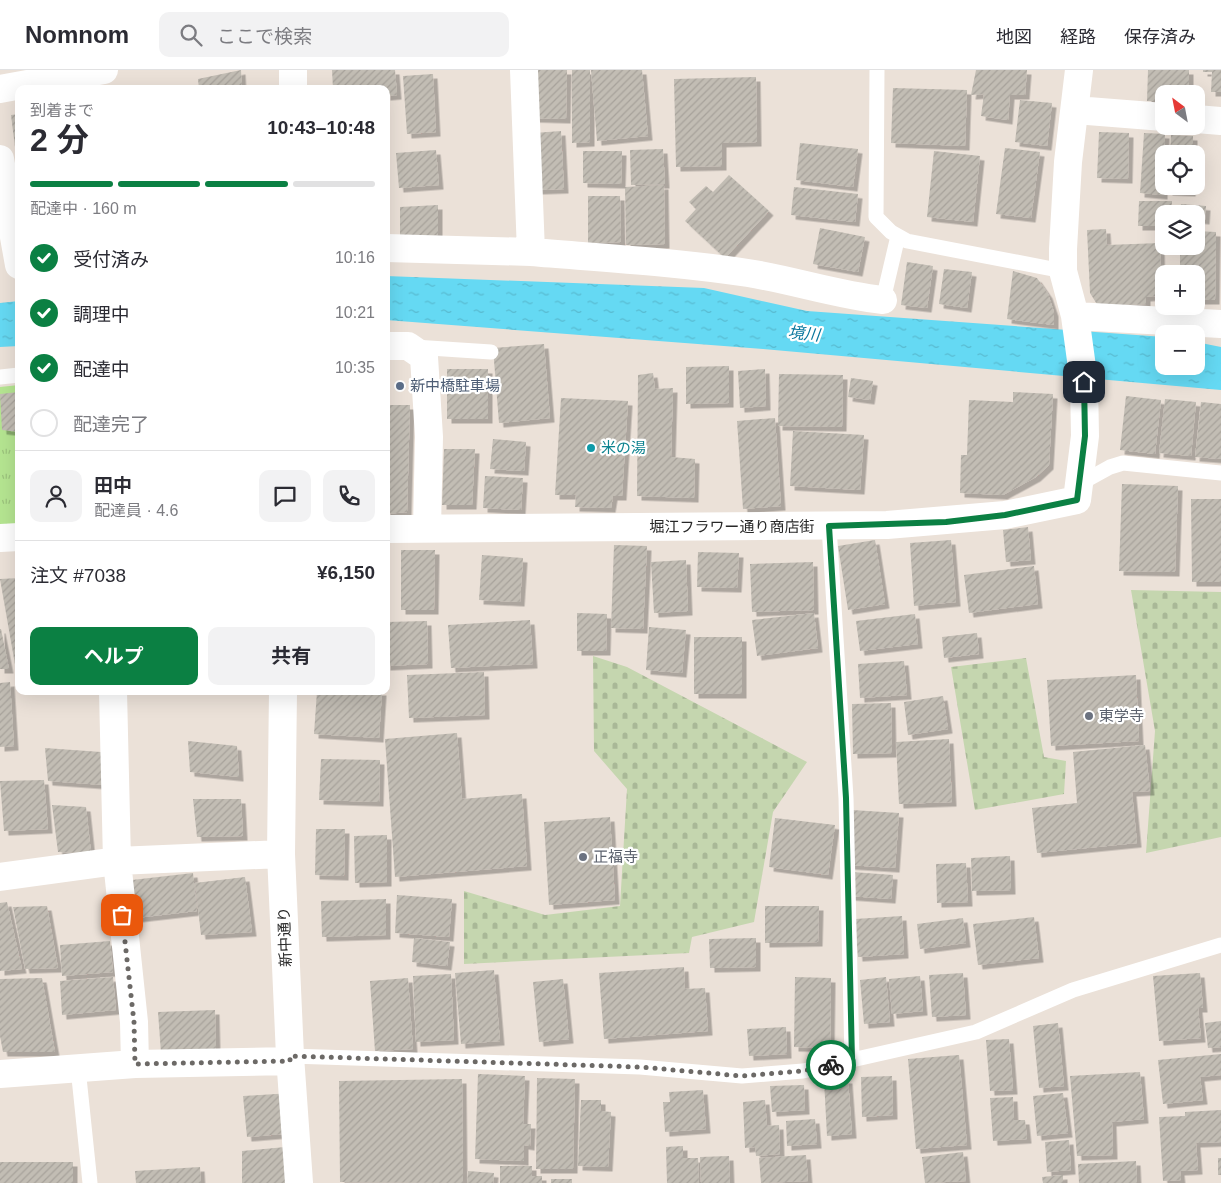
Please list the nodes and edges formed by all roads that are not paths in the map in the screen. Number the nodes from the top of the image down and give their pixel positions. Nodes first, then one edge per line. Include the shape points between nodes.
1 (104, 70) edge
2 (293, 70) edge
3 (524, 70) edge
4 (876, 70) edge
5 (1079, 70) edge
6 (22, 85) edge
7 (293, 85) edge
8 (15, 86) edge
9 (0, 89) edge
10 (1075, 110) junction
11 (1155, 116) edge
12 (1205, 120) edge
13 (1221, 121) edge
14 (0, 159) edge
15 (898, 236) junction
16 (15, 243) edge
17 (390, 248) edge
18 (532, 252) junction
19 (1063, 271) junction
20 (883, 300) joint
21 (1221, 324) edge
22 (1076, 325) junction
23 (398, 347) edge
24 (491, 352) dead end
25 (15, 376) edge
26 (0, 377) edge
27 (1221, 473) edge
28 (1081, 483) junction
29 (829, 526) junction
30 (390, 528) edge
31 (427, 528) junction
32 (0, 538) edge
33 (15, 538) edge
34 (113, 695) edge
35 (283, 695) edge
36 (281, 854) junction
37 (116, 861) junction
38 (0, 877) edge
39 (1221, 945) edge
40 (290, 1058) junction
41 (852, 1060) junction
42 (135, 1064) junction
43 (78, 1068) junction
44 (0, 1074) edge
45 (90, 1183) edge
46 (300, 1183) edge

1 - 6 street
2 - 7 street
3 - 18 street
4 - 15 lane via 876,217
5 - 10 street, 堀江フラワー通り商店街
8 - 9 street
10 - 11 street
10 - 19 street, 堀江フラワー通り商店街 via 1068,162
12 - 13 street
14 - 16 street
15 - 19 lane via 907,241
15 - 20 lane
17 - 18 street
18 - 20 street via 686,264 750,273
19 - 22 street, 堀江フラワー通り商店街
21 - 22 street
22 - 28 street, 堀江フラワー通り商店街 via 1084,382 1085,436
23 - 24 lane
23 - 31 street via 424,357 429,437
25 - 26 lane
27 - 28 lane via 1123,464 1110,467
28 - 29 street, 堀江フラワー通り商店街 via 1077,500 1005,515 887,526
29 - 31 street, 堀江フラワー通り商店街
29 - 41 lane via 846,798
30 - 31 street, 堀江フラワー通り商店街
32 - 33 street
34 - 37 street
35 - 36 street, 新中通り
36 - 37 street
36 - 40 street, 新中通り
37 - 38 street
37 - 42 street via 134,1022
39 - 41 lane via 1073,990 976,1032
40 - 41 lane via 640,1067 742,1076 803,1071
40 - 42 street
40 - 46 street, 新中通り
42 - 43 street
43 - 44 street
43 - 45 lane

